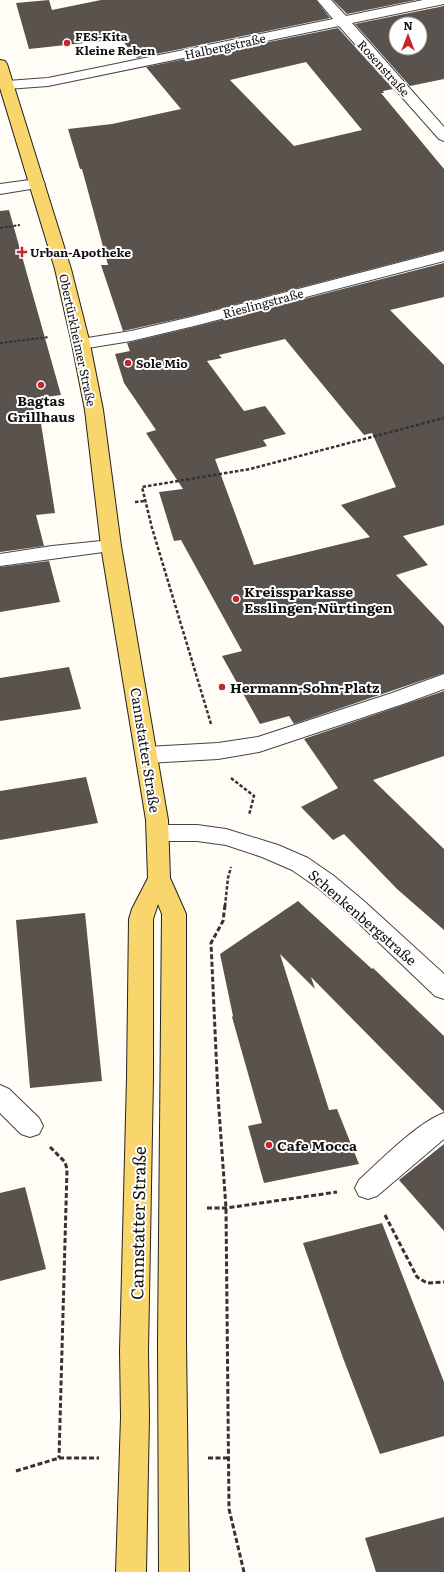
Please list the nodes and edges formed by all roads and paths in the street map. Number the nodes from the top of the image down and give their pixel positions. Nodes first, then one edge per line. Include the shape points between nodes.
1 (324, 0) edge
2 (443, 0) edge
3 (343, 21) junction
4 (0, 64) edge
5 (7, 85) junction
6 (444, 136) edge
7 (37, 184) junction
8 (0, 189) edge
9 (444, 256) edge
10 (80, 338) junction
11 (0, 343) edge
12 (444, 418) edge
13 (111, 546) junction
14 (0, 560) edge
15 (124, 624) joint
16 (444, 681) edge
17 (218, 751) junction
18 (148, 755) junction
19 (158, 833) junction
20 (240, 841) junction
21 (159, 878) junction
22 (444, 989) edge
23 (0, 1096) edge
24 (444, 1124) edge
25 (30, 1126) joint
26 (368, 1188) junction
27 (226, 1208) junction
28 (444, 1282) edge
29 (58, 1458) junction
30 (134, 1458) junction
31 (16, 1471) dead end
32 (131, 1572) edge
33 (174, 1572) edge
34 (244, 1572) edge

1 - 3 street, Rosenstraße
2 - 3 street, Halbergstraße
3 - 5 street, Halbergstraße via 48,82
3 - 6 street, Rosenstraße
4 - 5 main road, Obertürkheimer Straße
5 - 7 main road, Obertürkheimer Straße
7 - 8 street
7 - 10 main road, Obertürkheimer Straße via 63,269
9 - 10 street, Rieslingstraße via 131,336
10 - 11 path
10 - 13 main road, Obertürkheimer Straße via 94,410
12 - 17 path via 250,469 142,487
13 - 14 street
13 - 15 main road, Obertürkheimer Straße
15 - 18 main road, Cannstatter Straße
16 - 17 street via 270,741
17 - 18 street
17 - 20 path via 226,774 254,796
18 - 19 main road, Cannstatter Straße
19 - 20 street, Schenkenbergstraße via 197,833
19 - 21 main road, Cannstatter Straße
20 - 22 street, Schenkenbergstraße via 312,871 357,908
20 - 27 path via 228,878 223,921 211,943
21 - 30 main road, Cannstatter Straße via 141,919
21 - 33 main road, Cannstatter Straße via 174,919
23 - 25 street
24 - 26 street
25 - 29 path via 65,1162 67,1168
26 - 27 path
26 - 28 path via 386,1216 417,1277 427,1283
27 - 34 path via 229,1509
29 - 30 path
29 - 31 path
30 - 32 main road, Cannstatter Straße

